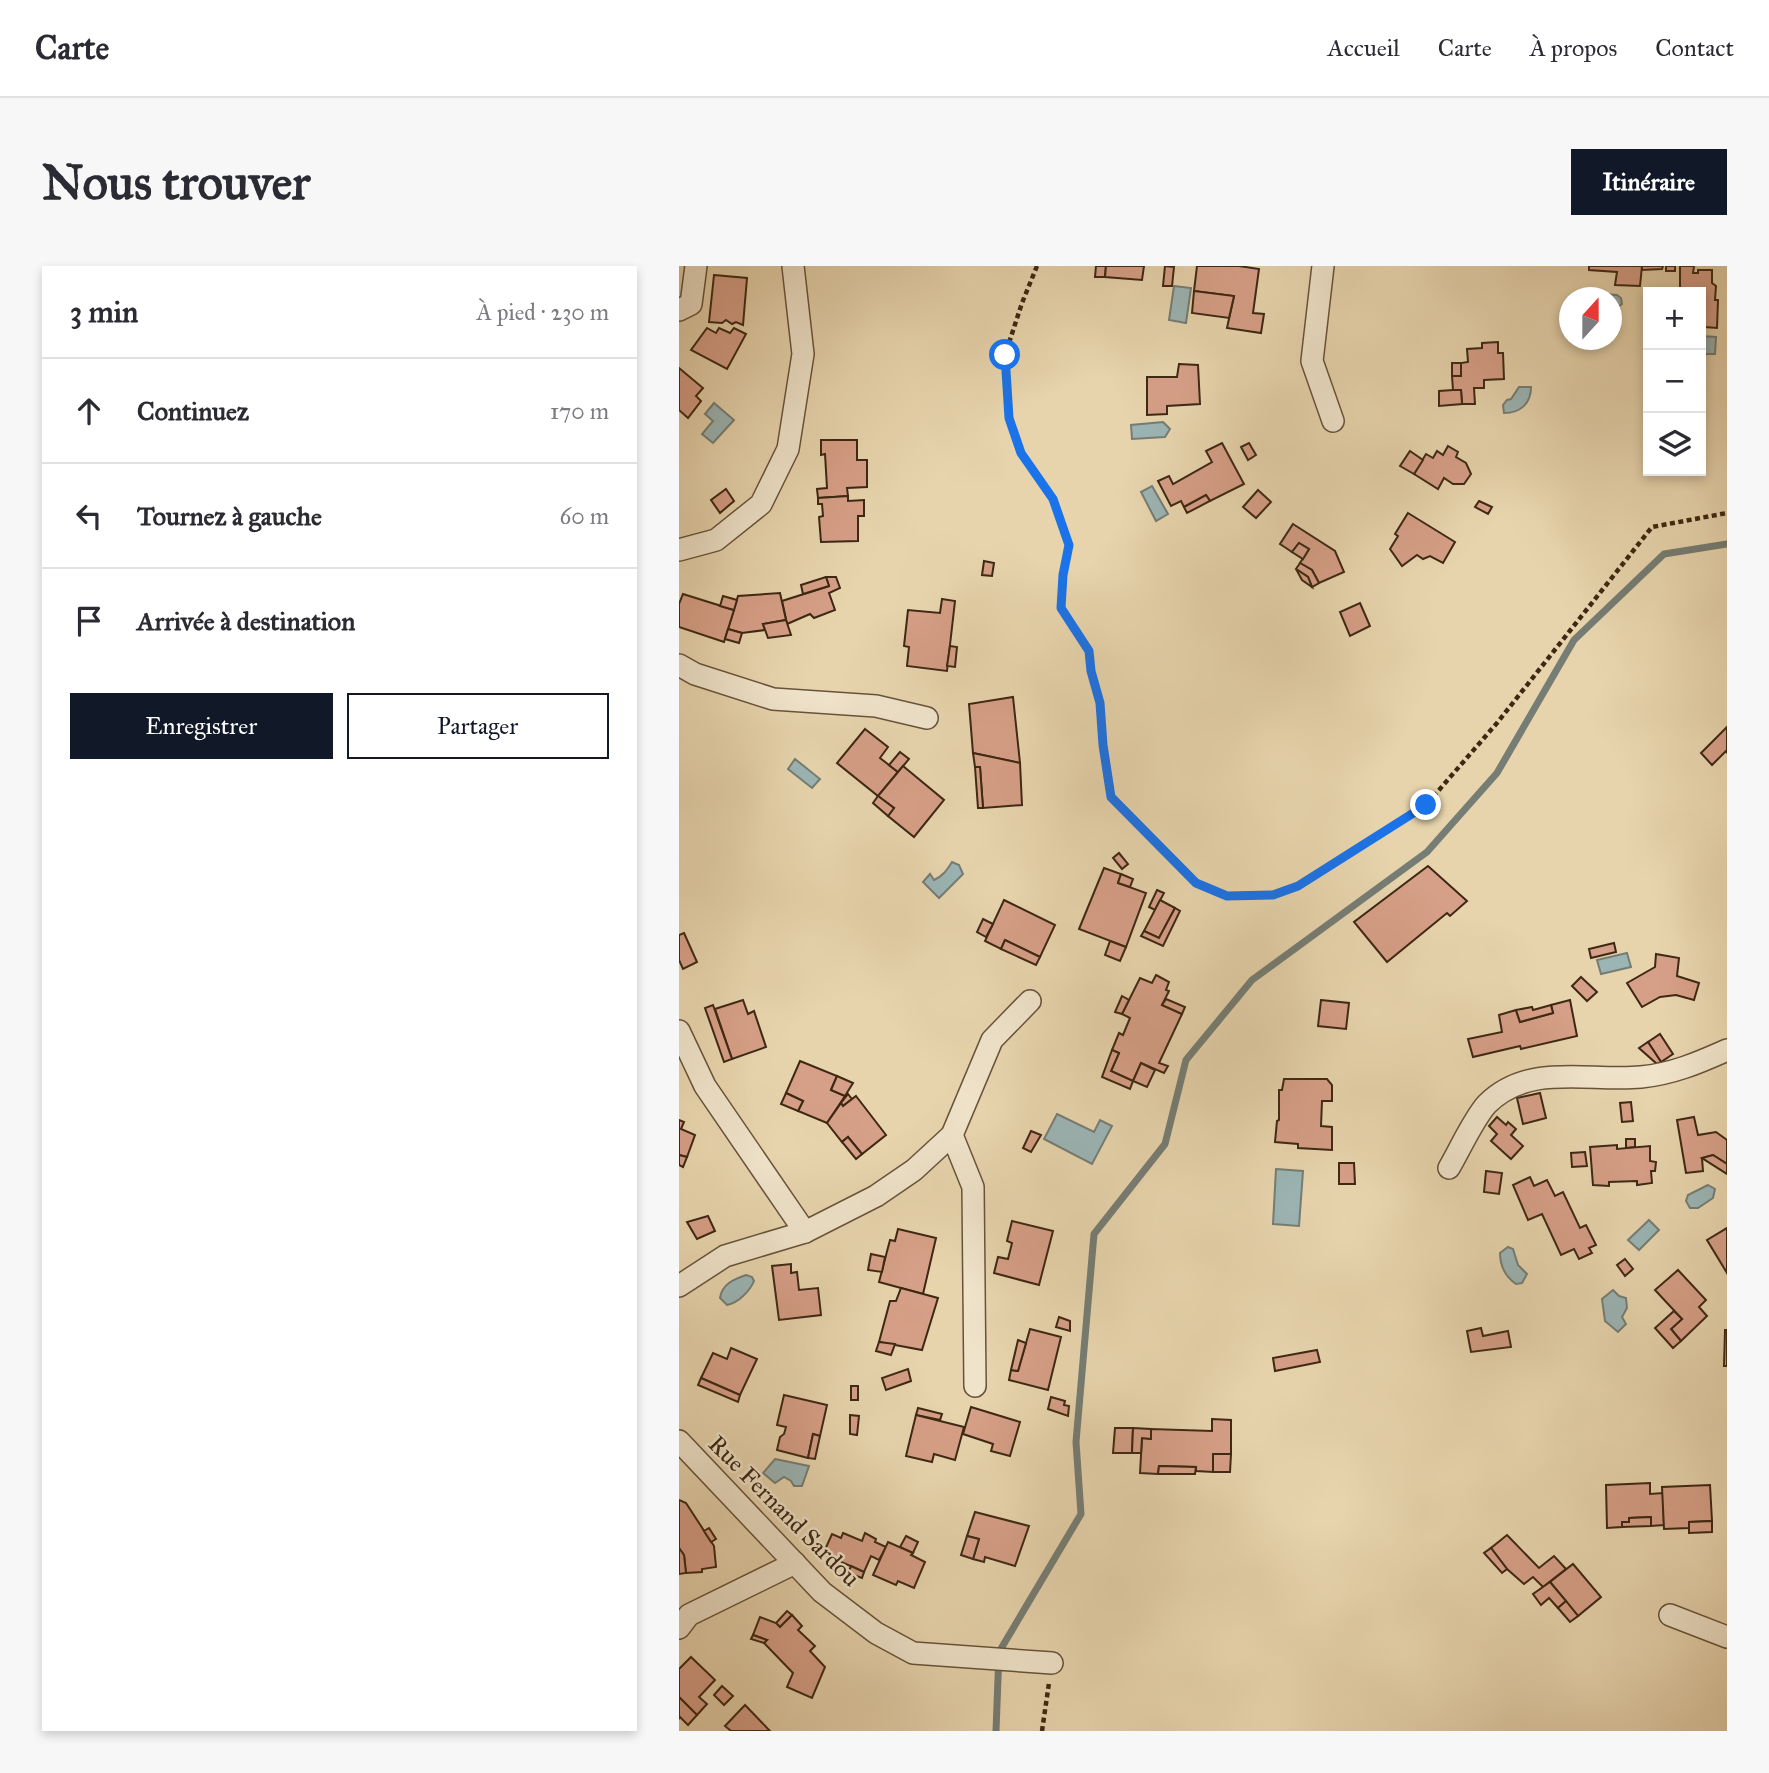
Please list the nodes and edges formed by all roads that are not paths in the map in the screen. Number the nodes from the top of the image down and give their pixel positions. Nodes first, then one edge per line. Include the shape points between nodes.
1 (696, 266) edge
2 (793, 266) edge
3 (1323, 266) edge
4 (679, 310) edge
5 (1333, 421) dead end
6 (679, 550) edge
7 (679, 665) edge
8 (927, 718) dead end
9 (1030, 1001) dead end
10 (679, 1031) edge
11 (1727, 1050) edge
12 (952, 1135) junction
13 (1449, 1168) dead end
14 (805, 1232) junction
15 (679, 1286) edge
16 (975, 1386) dead end
17 (679, 1441) edge
18 (795, 1563) junction
19 (1670, 1615) dead end
20 (679, 1628) edge
21 (1727, 1637) edge
22 (1052, 1664) road end

1 - 4 street via 691,304
2 - 6 street via 803,354 788,449 761,505 716,540
3 - 5 street via 1312,360
7 - 8 street via 773,699 876,706
9 - 12 street via 992,1040
10 - 14 street via 705,1086
11 - 13 street via 1682,1070 1640,1077 1549,1076 1510,1086 1486,1105
12 - 14 street via 876,1196
12 - 16 street via 973,1187
14 - 15 street via 725,1256
17 - 18 street, Rue Fernand Sardou
18 - 20 street via 689,1615
18 - 22 street, Rue Fernand Sardou via 822,1592 876,1633 913,1653
19 - 21 street

